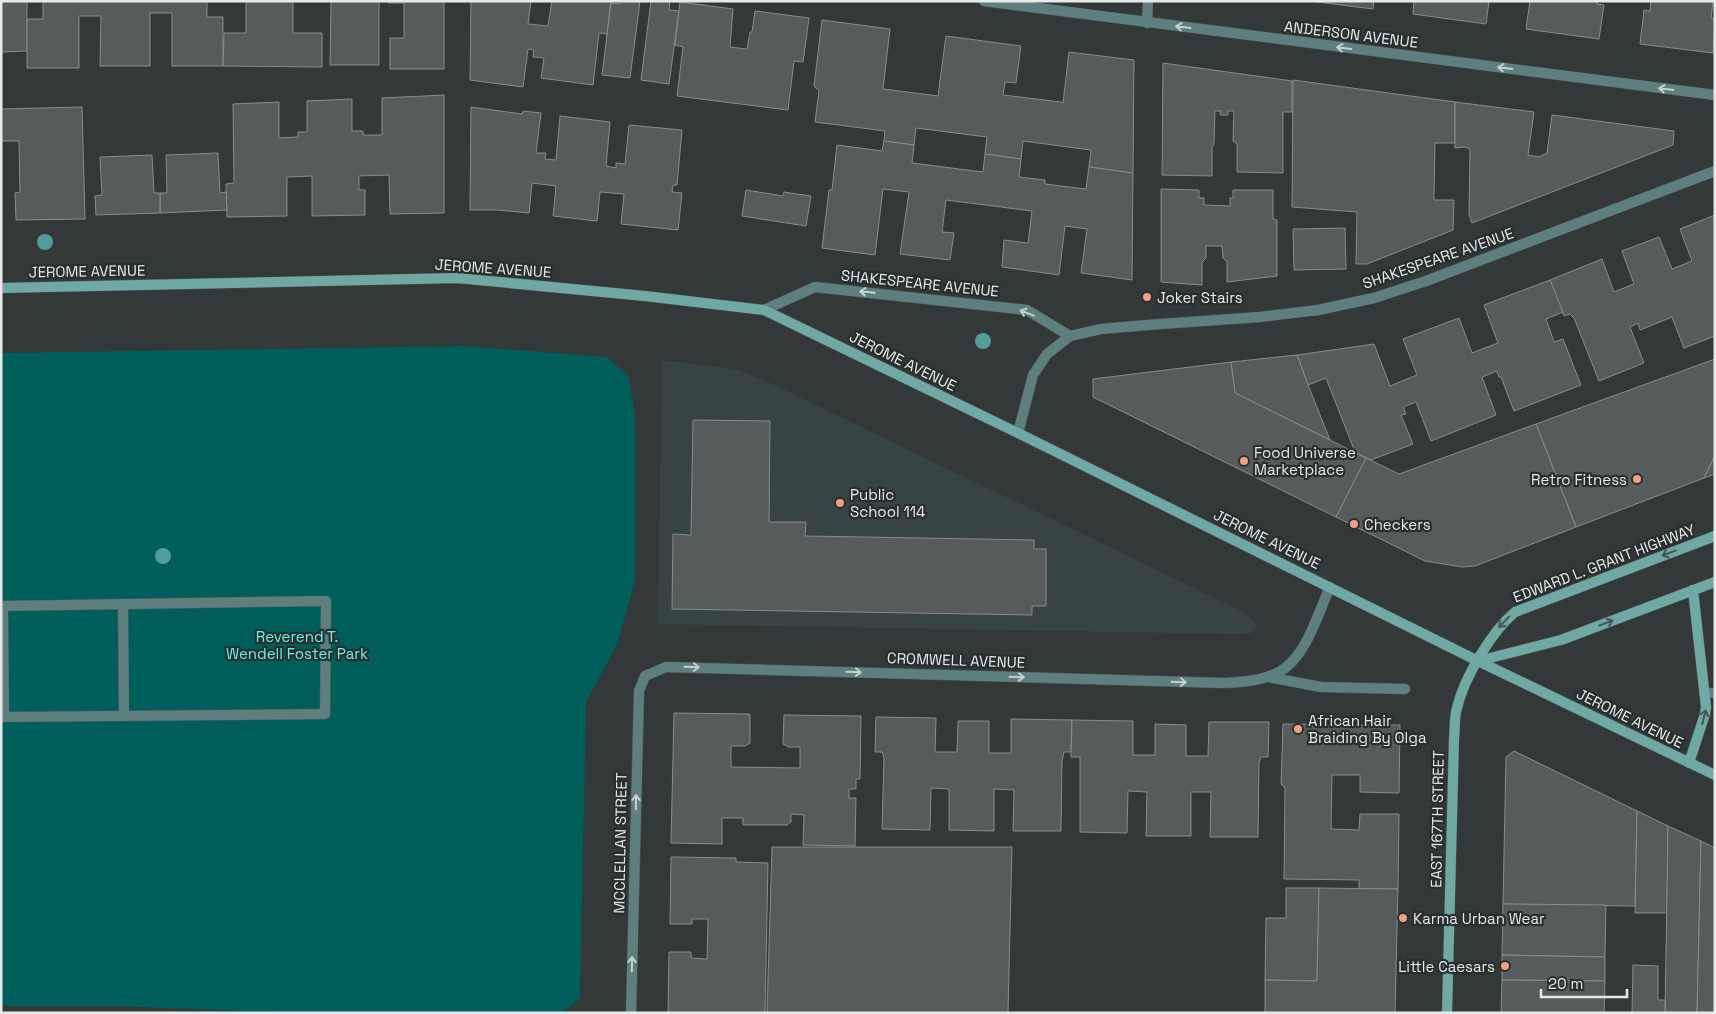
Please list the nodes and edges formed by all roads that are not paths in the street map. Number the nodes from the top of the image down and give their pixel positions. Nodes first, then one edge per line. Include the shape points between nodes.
1 (984, 1) edge
2 (1148, 1) edge
3 (1147, 23) junction
4 (1715, 95) edge
5 (1715, 170) edge
6 (1, 288) edge
7 (764, 310) junction
8 (1070, 336) junction
9 (1018, 433) junction
10 (1715, 536) edge
11 (1715, 582) edge
12 (1330, 587) junction
13 (1693, 590) junction
14 (123, 604) junction
15 (2, 606) edge
16 (1478, 661) junction
17 (645, 676) joint
18 (1267, 677) junction
19 (1405, 690) dead end
20 (1710, 693) edge
21 (124, 716) junction
22 (3, 717) edge
23 (1689, 763) junction
24 (1715, 775) edge
25 (630, 1013) edge
26 (1447, 1013) edge

1 - 3 street, ANDERSON AVENUE
2 - 3 street
4 -> 3 street, ANDERSON AVENUE
5 - 8 street, SHAKESPEARE AVENUE via 1374,298 1318,310 1101,330
6 - 7 main road, JEROME AVENUE via 457,278
8 -> 7 street, SHAKESPEARE AVENUE via 1027,310 816,287
7 - 9 main road, JEROME AVENUE
8 - 9 street, SHAKESPEARE AVENUE via 1047,354 1033,375
9 - 12 main road, JEROME AVENUE
10 -> 16 main road, EDWARD L. GRANT HIGHWAY via 1515,612 1500,627
11 - 13 main road
12 - 16 main road, JEROME AVENUE
12 - 18 street, CROMWELL AVENUE via 1300,653 1280,672
16 -> 13 main road via 1561,640
13 - 20 main road
14 - 15 street
14 - 21 street
14 - 21 street via 326,601 325,714
15 - 22 street
16 - 23 main road, JEROME AVENUE
16 - 26 main road, EAST 167TH STREET via 1456,711
17 -> 18 street, CROMWELL AVENUE via 666,666 1223,683
25 -> 17 street, MCCLELLAN STREET via 639,691
18 - 19 street, CROMWELL AVENUE via 1321,687
23 -> 20 main road
21 - 22 street
23 - 24 main road, JEROME AVENUE

